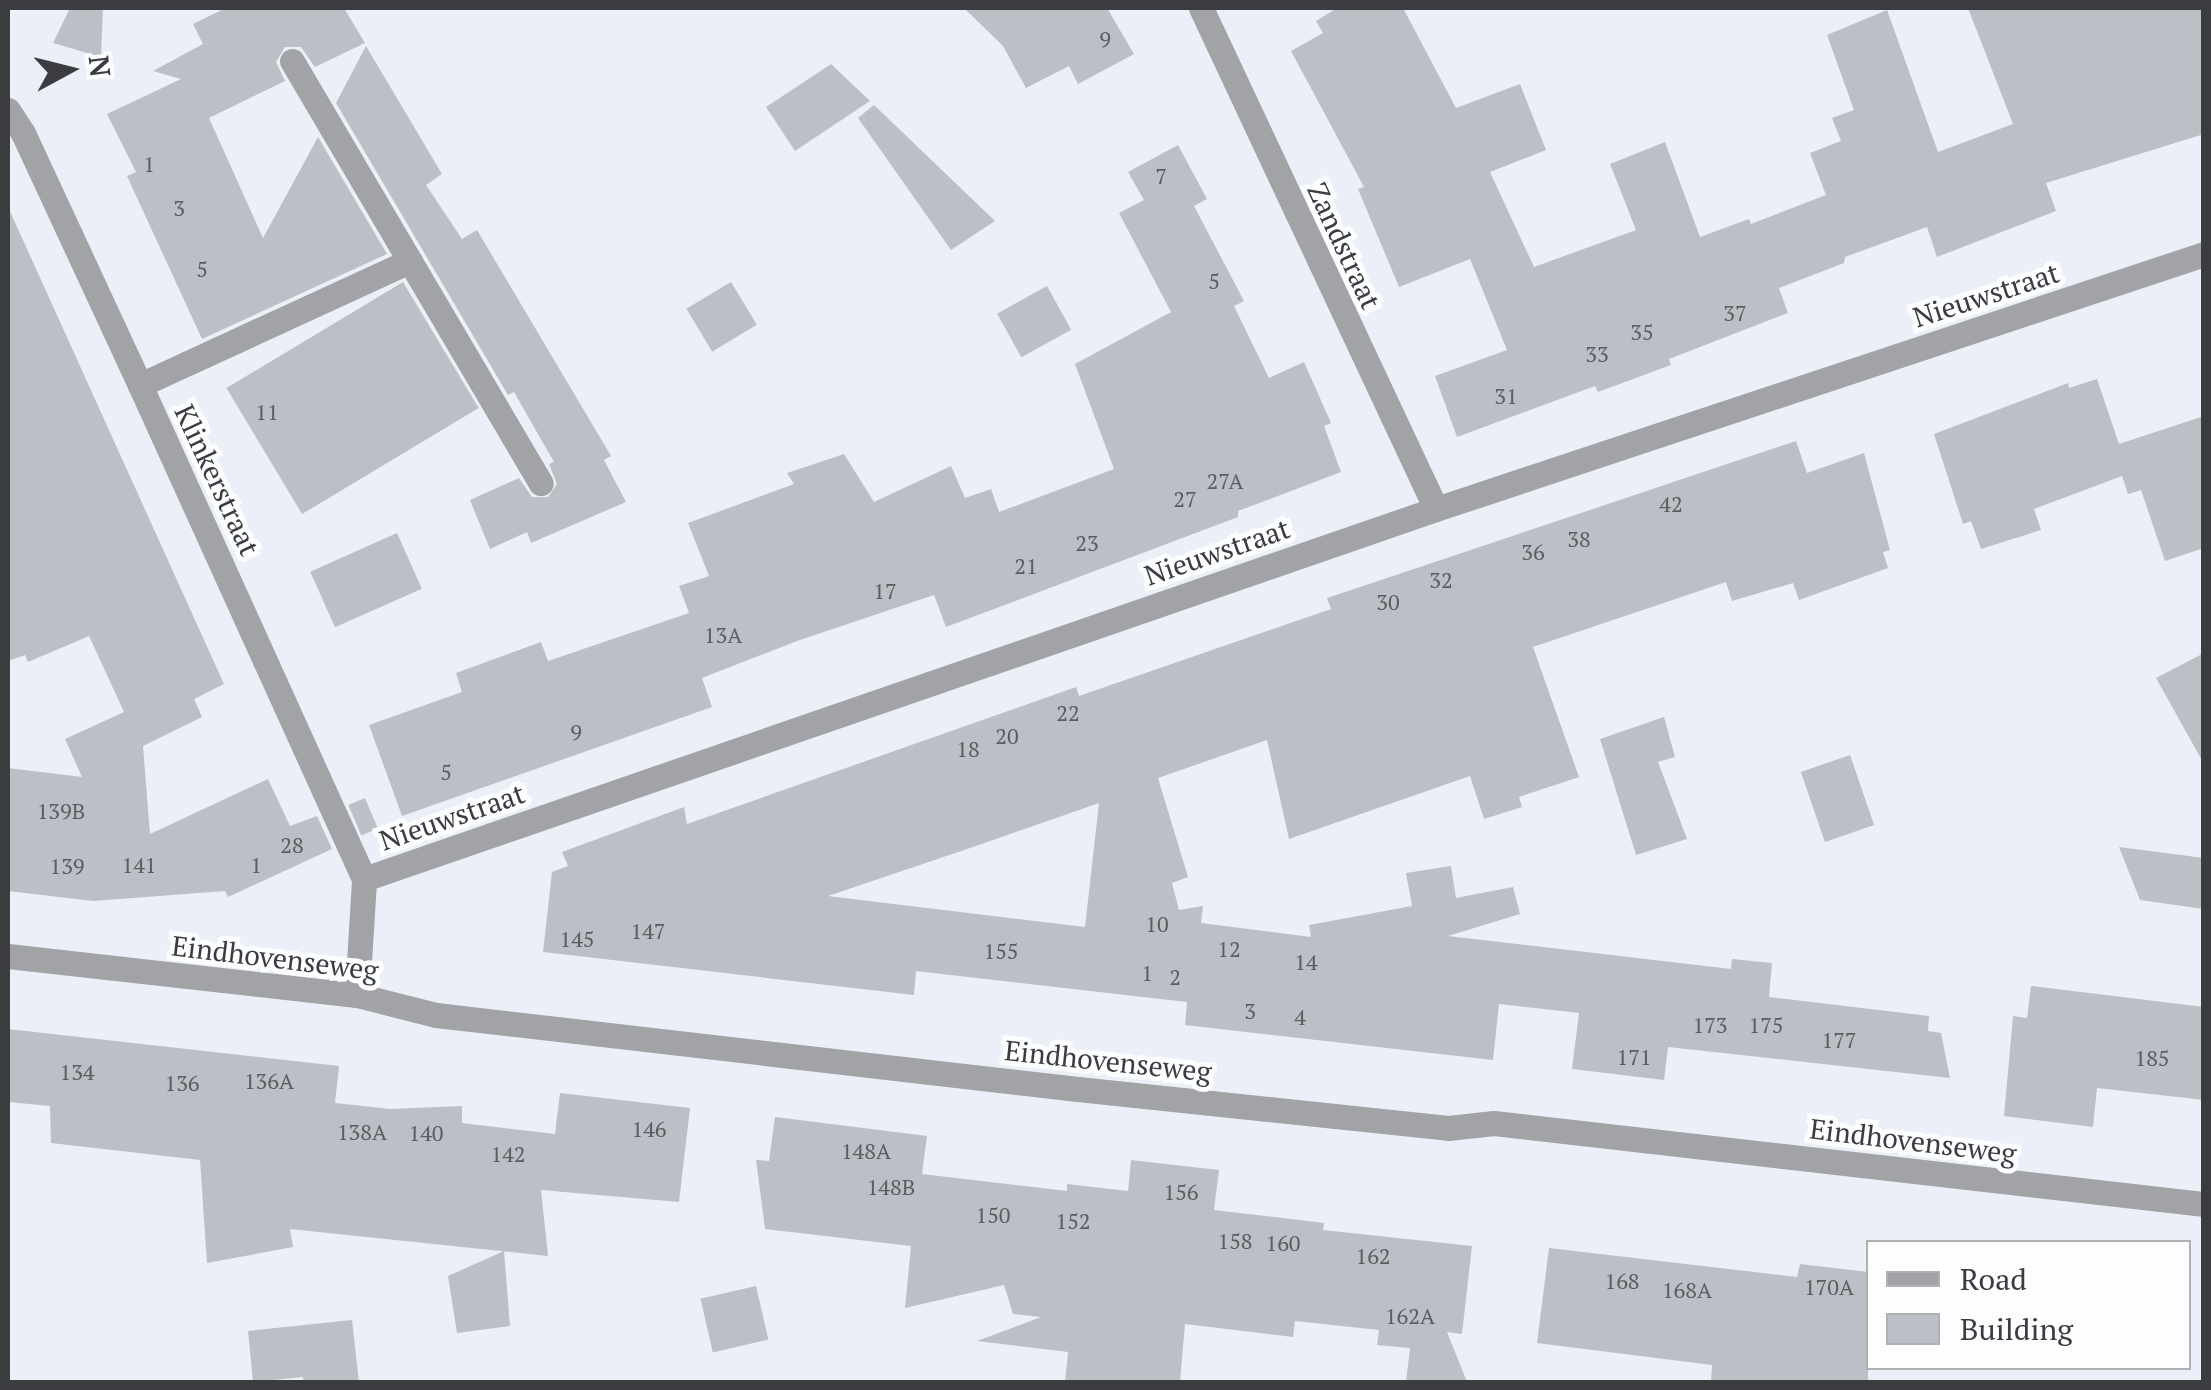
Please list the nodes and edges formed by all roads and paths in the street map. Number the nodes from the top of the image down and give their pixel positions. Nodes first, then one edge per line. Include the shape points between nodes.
1 (1201, 8) edge
2 (292, 61) dead end
3 (8, 110) edge
4 (2204, 254) edge
5 (410, 260) junction
6 (140, 384) junction
7 (541, 483) dead end
8 (1436, 509) junction
9 (364, 879) junction
10 (8, 956) edge
11 (357, 995) junction
12 (2204, 1204) edge

1 - 8 street, Zandstraat
2 - 5 street
3 - 6 street, Klinkerstraat
4 - 8 street, Nieuwstraat
5 - 6 street
5 - 7 street
6 - 9 street, Klinkerstraat
8 - 9 street, Nieuwstraat
9 - 11 street, Nieuwstraat
10 - 11 street, Eindhovenseweg
11 - 12 street, Eindhovenseweg via 436,1015 1098,1091 1448,1128 1494,1123

